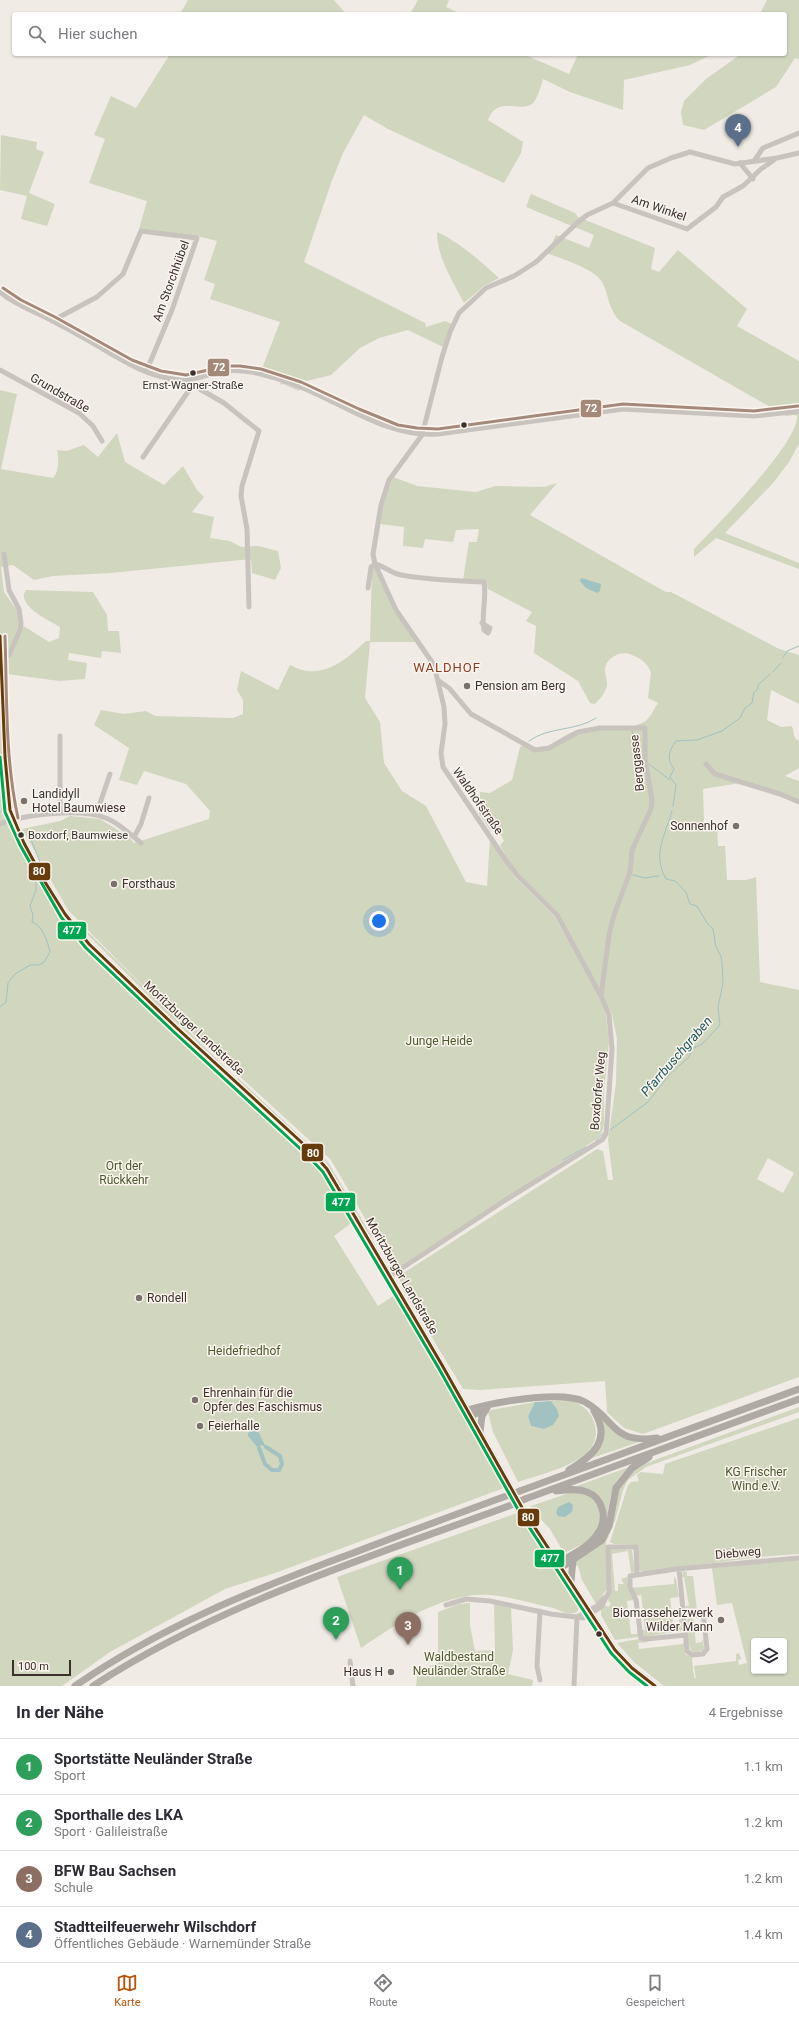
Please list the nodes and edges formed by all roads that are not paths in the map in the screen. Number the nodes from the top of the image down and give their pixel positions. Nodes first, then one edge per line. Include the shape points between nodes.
1 (799, 133) edge
2 (799, 153) edge
3 (777, 158) junction
4 (754, 161) junction
5 (740, 163) junction
6 (753, 178) junction
7 (613, 203) junction
8 (0, 292) edge
9 (52, 321) junction
10 (0, 370) edge
11 (146, 372) junction
12 (184, 380) junction
13 (192, 386) junction
14 (799, 411) edge
15 (422, 436) junction
16 (102, 441) dead end
17 (143, 457) dead end
18 (4, 554) dead end
19 (375, 564) junction
20 (368, 588) dead end
21 (249, 607) dead end
22 (482, 623) dead end
23 (0, 636) edge
24 (1, 656) edge
25 (439, 681) junction
26 (60, 736) dead end
27 (706, 764) dead end
28 (110, 774) dead end
29 (149, 798) dead end
30 (799, 802) edge
31 (60, 813) junction
32 (96, 816) junction
33 (13, 819) junction
34 (0, 824) edge
35 (134, 837) junction
36 (141, 843) dead end
37 (500, 850) joint
38 (601, 996) junction
39 (390, 1276) junction
40 (799, 1389) edge
41 (799, 1398) edge
42 (517, 1400) junction
43 (591, 1406) junction
44 (487, 1408) junction
45 (469, 1413) junction
46 (480, 1432) junction
47 (669, 1436) junction
48 (667, 1447) junction
49 (549, 1480) junction
50 (544, 1492) junction
51 (799, 1558) edge
52 (573, 1560) junction
53 (561, 1564) junction
54 (678, 1569) junction
55 (637, 1574) junction
56 (571, 1582) junction
57 (446, 1605) dead end
58 (540, 1611) junction
59 (590, 1612) junction
60 (684, 1614) junction
61 (577, 1617) junction
62 (686, 1635) junction
63 (350, 1661) dead end
64 (540, 1680) dead end
65 (75, 1686) edge
66 (93, 1686) edge
67 (353, 1686) edge
68 (574, 1686) edge
69 (655, 1686) edge

1 - 4 street via 763,148
2 - 3 street
3 - 4 street
3 - 6 street, Am Winkel
4 - 5 street
5 - 6 street
5 - 7 street via 725,162 690,152 648,168
6 - 7 street, Am Winkel via 723,197 716,207 687,229
7 - 15 street via 582,219 536,262 514,276 486,288 459,313 444,351
8 - 9 street via 17,305
9 - 11 street
9 - 11 street, Am Storchhübel via 97,297 123,274 141,231 197,238 172,310
10 - 16 street, Grundstraße via 79,413 93,426
11 - 12 street
12 - 13 street
12 - 15 street via 226,371 258,373 298,385 386,428
13 - 17 street
13 - 21 street via 224,403 259,431 241,496 248,534
14 - 15 street via 754,416 623,409
15 - 19 street via 389,480 374,540
18 - 24 street via 9,590 19,610 20,630 9,655
19 - 20 street via 371,567
19 - 22 street via 398,574 418,578 484,582 486,592
19 - 25 street, Waldhofstraße via 396,610 434,665
23 - 24 main road, Moritzburger Landstraße
24 - 33 main road, Moritzburger Landstraße via 7,785
25 - 37 street, Waldhofstraße via 445,724 441,753 443,767
25 - 38 street, Berggasse via 449,688 471,714 534,750 549,748 578,732 600,728 645,728 645,759 652,800 651,809 632,850 630,872 614,915
26 - 31 street
27 - 30 street via 715,774
28 - 32 street
29 - 35 street
31 - 32 street
31 - 33 street
32 - 35 street via 114,822
33 - 34 street
33 - 39 main road, Moritzburger Landstraße via 45,882 65,914 89,944 322,1162
35 - 36 street
37 - 38 street, Boxdorfer Weg via 518,876 556,915
38 - 39 street, Boxdorfer Weg via 609,1015 612,1049 606,1134 602,1140
39 - 45 main road, Moritzburger Landstraße
40 - 47 highway
41 - 48 highway
42 - 43 highway via 561,1396 578,1399
42 - 44 highway
42 - 45 highway via 491,1403
43 - 47 highway via 615,1430 627,1437 640,1439
43 - 49 highway via 601,1428 598,1446 589,1458
44 - 45 highway
44 - 46 highway via 482,1416
45 - 46 main road, Moritzburger Landstraße
46 - 53 main road, Moritzburger Landstraße via 524,1511
47 - 49 highway
48 - 50 highway
48 - 52 highway via 628,1472 615,1492 606,1533 596,1546
49 - 65 highway, bridge via 303,1571 218,1606 142,1644
50 - 53 highway via 570,1489 586,1491 598,1500 603,1511 601,1528 595,1538
50 - 66 highway, bridge via 251,1602 154,1649
51 - 54 street, Diebweg
52 - 53 highway
52 - 56 highway
53 - 56 main road, Moritzburger Landstraße
54 - 55 street, Diebweg
54 - 60 street
55 - 59 street via 636,1546 608,1547 609,1592 601,1607
55 - 62 street via 628,1580 636,1600 641,1638
56 - 59 main road, Moritzburger Landstraße
57 - 58 street via 476,1599
58 - 61 street
58 - 64 street via 537,1666
59 - 61 street via 584,1618
59 - 69 main road, Moritzburger Landstraße via 621,1657
60 - 62 street
60 - 62 street via 703,1612 706,1652 689,1654
61 - 68 street
63 - 67 street

